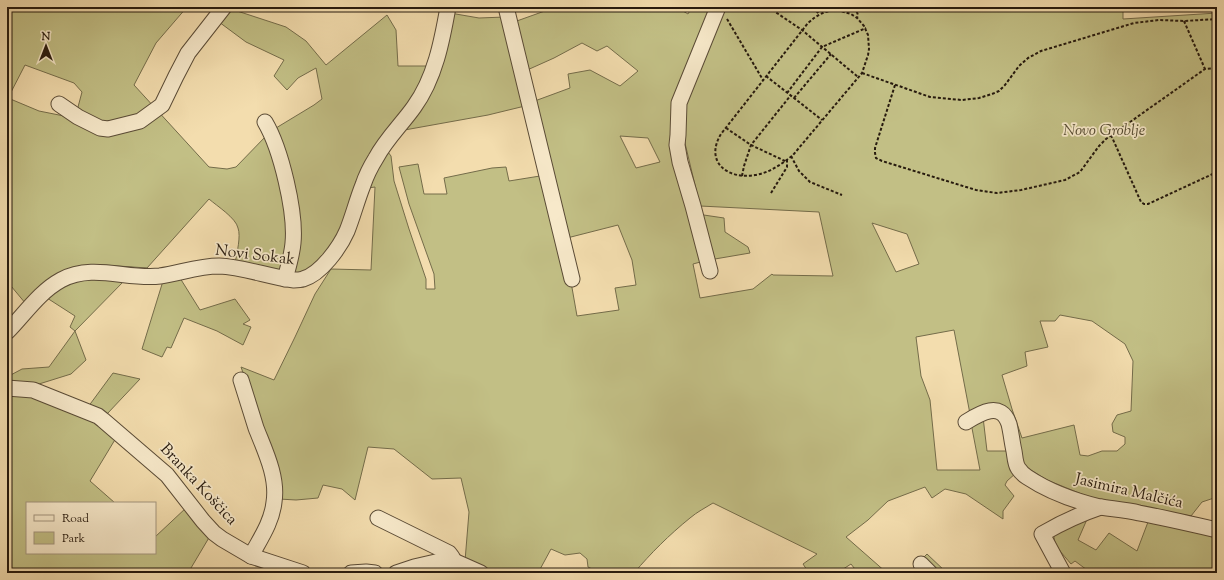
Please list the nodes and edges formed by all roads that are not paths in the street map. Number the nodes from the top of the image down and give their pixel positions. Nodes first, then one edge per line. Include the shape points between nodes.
1 (224, 7) edge
2 (448, 7) edge
3 (506, 7) edge
4 (718, 7) edge
5 (59, 104) dead end
6 (265, 122) dead end
7 (710, 271) dead end
8 (285, 279) junction
9 (572, 279) dead end
10 (7, 332) edge
11 (241, 380) dead end
12 (7, 388) edge
13 (966, 422) dead end
14 (1101, 507) junction
15 (378, 518) dead end
16 (1217, 530) edge
17 (252, 556) junction
18 (454, 561) junction
19 (303, 573) edge
20 (351, 573) edge
21 (375, 573) edge
22 (396, 573) edge
23 (481, 573) edge
24 (1063, 573) edge

1 - 5 street via 188,53 162,105 140,121 108,129 100,128
2 - 8 street, Novi Sokak via 431,77 415,106 376,157 340,243 314,273 303,279
3 - 9 street
4 - 7 street via 679,103 678,135 680,162
6 - 8 street via 283,168 292,213 293,244
8 - 10 street, Novi Sokak via 220,266 144,277 99,272 81,273 51,287
11 - 17 street via 266,453 275,494 270,521
12 - 17 street, Branka Koščica via 33,390 103,420 167,475 214,533
13 - 14 street, Jasimira Malčića via 987,411 998,411 1009,423 1016,461 1026,476 1043,487
14 - 16 street, Jasimira Malčića via 1139,512
14 - 24 street via 1042,534
15 - 18 street via 449,553
17 - 19 street, Branka Koščica
18 - 22 street via 428,563
18 - 23 street
20 - 21 street

